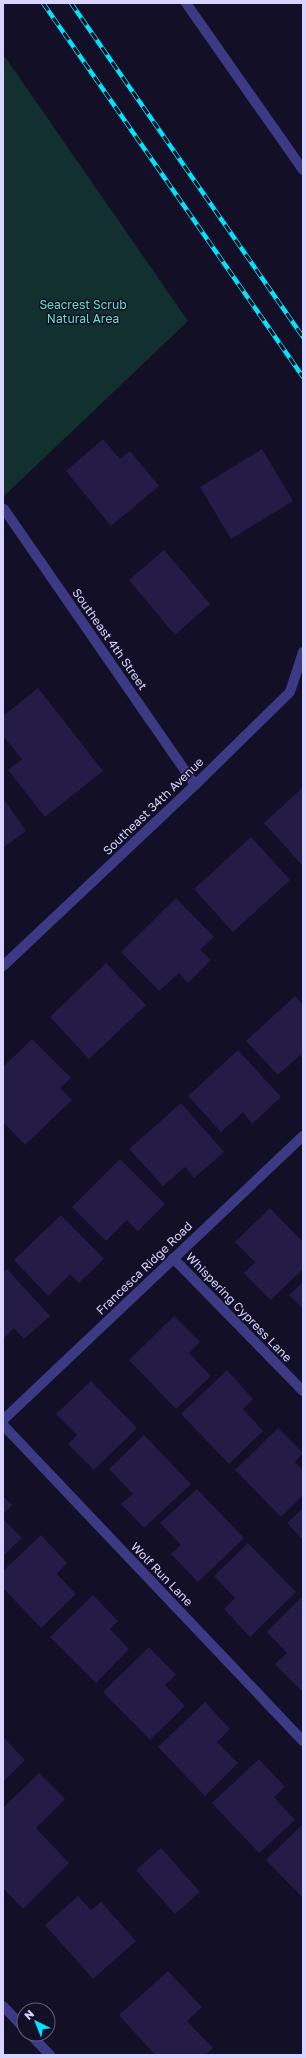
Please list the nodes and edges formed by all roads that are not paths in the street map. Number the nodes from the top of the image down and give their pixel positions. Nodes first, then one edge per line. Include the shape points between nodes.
1 (186, 3) edge
2 (303, 170) edge
3 (4, 509) edge
4 (303, 652) edge
5 (195, 785) junction
6 (3, 966) edge
7 (303, 1136) edge
8 (173, 1258) junction
9 (303, 1391) edge
10 (3, 1420) edge
11 (3, 1425) edge
12 (303, 1741) edge
13 (3, 2006) edge
14 (16, 2020) edge
15 (38, 2042) edge
16 (50, 2055) edge

1 - 2 street
3 - 5 street, Southeast 4th Street
4 - 5 street, Southeast 34th Avenue via 290,692
5 - 6 street, Southeast 34th Avenue
7 - 8 street, Francesca Ridge Road
8 - 9 street, Whispering Cypress Lane
8 - 10 street, Francesca Ridge Road
11 - 12 street, Wolf Run Lane
13 - 14 street
15 - 16 street

